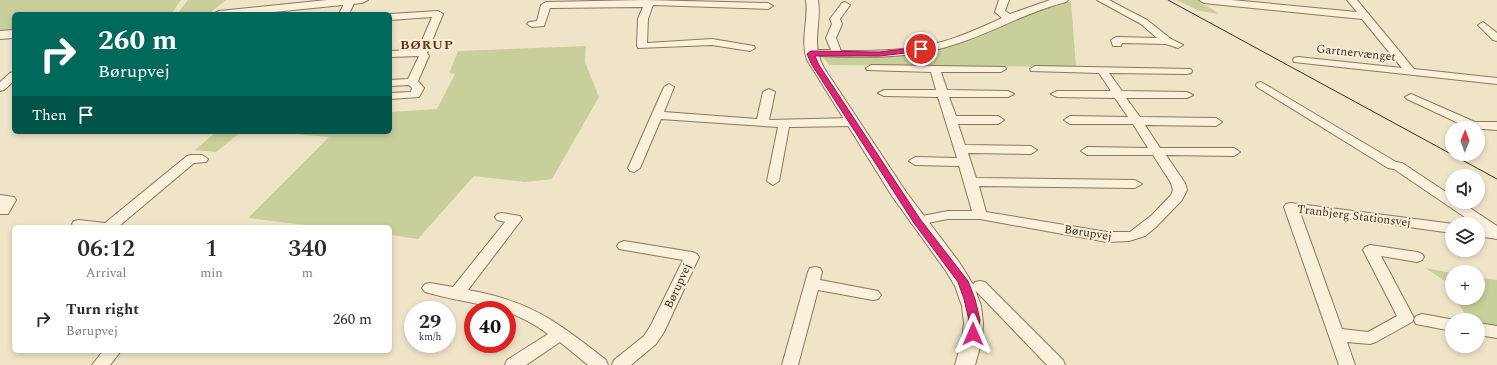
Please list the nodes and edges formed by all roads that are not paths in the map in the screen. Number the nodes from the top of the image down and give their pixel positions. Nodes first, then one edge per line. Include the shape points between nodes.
1 (362, 0) edge
2 (812, 0) edge
3 (1004, 0) edge
4 (1063, 0) edge
5 (1102, 0) edge
6 (1204, 0) edge
7 (1352, 0) edge
8 (350, 1) junction
9 (649, 2) edge
10 (845, 5) dead end
11 (768, 6) dead end
12 (239, 12) edge
13 (345, 12) edge
14 (1365, 16) junction
15 (392, 17) edge
16 (1009, 18) junction
17 (532, 24) dead end
18 (1483, 25) dead end
19 (12, 34) edge
20 (0, 36) edge
21 (1497, 38) edge
22 (1167, 41) junction
23 (1117, 44) dead end
24 (1178, 45) dead end
25 (750, 48) dead end
26 (422, 53) junction
27 (392, 54) edge
28 (811, 54) junction
29 (836, 54) junction
30 (1298, 60) dead end
31 (871, 68) dead end
32 (935, 69) junction
33 (1035, 69) dead end
34 (1001, 70) dead end
35 (1102, 70) junction
36 (1187, 71) dead end
37 (1411, 72) junction
38 (1497, 81) edge
39 (412, 82) junction
40 (392, 83) edge
41 (1261, 85) dead end
42 (669, 87) dead end
43 (769, 92) dead end
44 (884, 92) dead end
45 (943, 93) junction
46 (1008, 94) dead end
47 (1057, 94) dead end
48 (1119, 95) junction
49 (1187, 95) dead end
50 (392, 96) edge
51 (1411, 97) dead end
52 (657, 115) junction
53 (951, 120) junction
54 (998, 120) dead end
55 (1070, 120) dead end
56 (1137, 121) junction
57 (852, 122) junction
58 (1216, 122) dead end
59 (762, 123) junction
60 (784, 125) junction
61 (1497, 126) edge
62 (961, 149) junction
63 (1031, 150) dead end
64 (1088, 151) dead end
65 (1157, 151) junction
66 (1234, 152) dead end
67 (202, 159) dead end
68 (915, 161) dead end
69 (965, 162) junction
70 (634, 168) dead end
71 (773, 181) dead end
72 (971, 182) junction
73 (1134, 184) dead end
74 (980, 215) junction
75 (502, 217) dead end
76 (917, 221) junction
77 (79, 224) dead end
78 (87, 225) edge
79 (111, 225) edge
80 (1445, 227) edge
81 (1485, 232) edge
82 (1497, 233) edge
83 (624, 246) dead end
84 (1417, 257) dead end
85 (980, 286) dead end
86 (430, 288) dead end
87 (458, 294) junction
88 (873, 295) dead end
89 (1422, 320) dead end
90 (1445, 324) edge
91 (1485, 330) edge
92 (1497, 332) edge
93 (560, 334) junction
94 (1336, 335) junction
95 (111, 353) edge
96 (100, 365) edge
97 (513, 365) edge
98 (600, 365) edge
99 (620, 365) edge
100 (790, 365) edge
101 (965, 365) edge
102 (1057, 365) edge
103 (1347, 365) edge

1 - 8 street
2 - 28 street
3 - 16 street via 1000,12
4 - 16 street via 1035,7
5 - 22 street via 1144,22
6 - 14 street
7 - 14 street, Gartnervænget
8 - 12 street
8 - 13 street
9 - 11 street
9 - 17 street via 546,6 541,24
9 - 25 street via 643,20 642,46 712,42
10 - 29 street via 835,19 837,24 831,34
14 - 37 street, Gartnervænget
15 - 26 street via 438,14
16 - 29 street via 967,37 932,47 879,54
18 - 21 street
19 - 20 street
22 - 23 street via 1116,40
22 - 24 street
26 - 27 street
26 - 39 street via 424,56
28 - 29 street
28 - 57 street
30 - 37 street, Gartnervænget
31 - 32 street
32 - 34 street
32 - 45 street
33 - 35 street
35 - 36 street
35 - 48 street, Børupvej
37 - 38 street, Gartnervænget
39 - 40 street
39 - 50 street via 418,88 415,95
41 - 82 street via 1403,170
42 - 52 street
43 - 59 street
44 - 45 street
45 - 46 street
45 - 53 street
47 - 48 street
48 - 49 street
48 - 56 street, Børupvej
51 - 61 street via 1434,104 1473,125
52 - 59 street
52 - 70 street
53 - 54 street
53 - 62 street
55 - 56 street
56 - 58 street
56 - 65 street, Børupvej
57 - 60 street
57 - 76 street
59 - 60 street
60 - 71 street
62 - 63 street
62 - 69 street
64 - 65 street
65 - 66 street
65 - 74 street, Børupvej via 1180,190 1177,197 1142,232 1134,236 1107,237
67 - 79 street via 191,159
68 - 69 street
69 - 72 street
72 - 73 street
72 - 74 street
74 - 76 street, Børupvej via 948,215
75 - 87 street via 515,219
76 - 101 street via 963,281 970,299 975,320 972,347
77 - 78 street
80 - 94 street, Tranbjerg Stationsvej via 1291,207
81 - 82 street
83 - 99 street, Børupvej via 692,257 650,340
84 - 94 street via 1370,250 1406,318 1370,338
85 - 102 street
86 - 87 street
87 - 93 street via 514,307 530,314
88 - 100 street via 813,278
89 - 90 street
91 - 92 street
93 - 97 street
93 - 98 street
94 - 103 street, Tranbjerg Stationsvej
95 - 96 street

